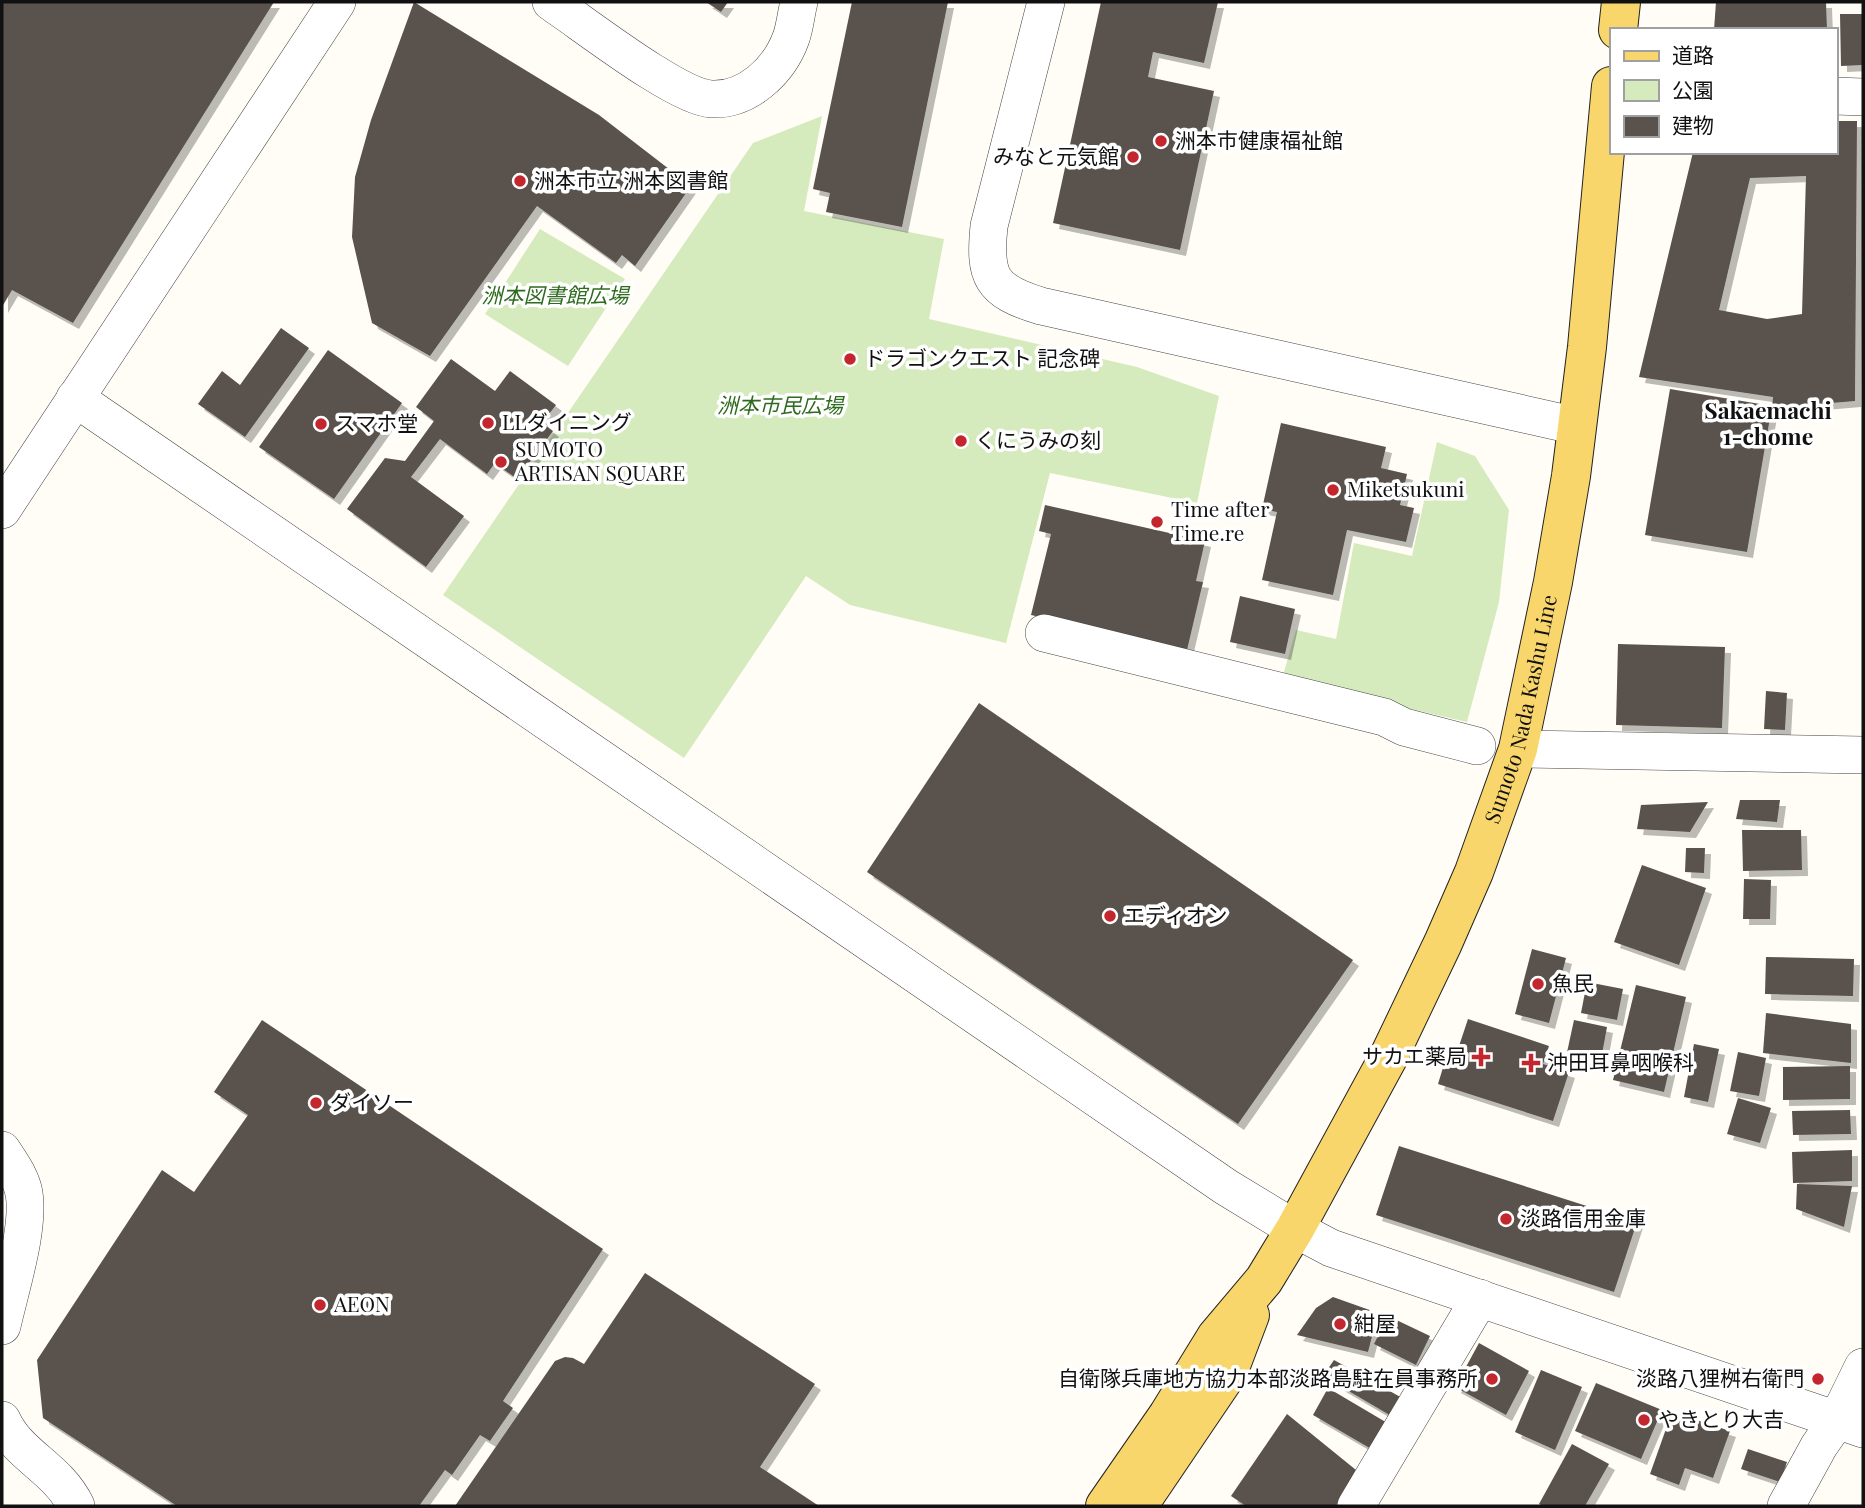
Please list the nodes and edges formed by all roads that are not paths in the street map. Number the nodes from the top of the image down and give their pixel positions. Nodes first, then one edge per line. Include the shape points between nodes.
1 (337, 2) edge
2 (551, 2) edge
3 (799, 2) edge
4 (1046, 2) edge
5 (1621, 2) edge
6 (1618, 28) edge
7 (1837, 96) edge
8 (1863, 97) edge
9 (1610, 99) edge
10 (75, 398) junction
11 (1577, 426) junction
12 (2, 510) edge
13 (1044, 633) dead end
14 (1477, 746) dead end
15 (1518, 749) junction
16 (1863, 755) edge
17 (2, 1150) edge
18 (1294, 1229) junction
19 (1264, 1280) junction
20 (1480, 1298) junction
21 (2, 1326) edge
22 (1863, 1367) edge
23 (2, 1420) edge
24 (1850, 1425) edge
25 (76, 1506) edge
26 (1105, 1506) edge
27 (1138, 1506) edge
28 (1356, 1506) edge
29 (1786, 1506) edge

1 - 10 street
2 - 3 street via 678,88 711,99 756,86 771,72 791,37
4 - 11 street via 989,226 986,258 1000,286 1041,306
5 - 6 main road
7 - 8 street
9 - 11 main road, Sumoto Nada Kashu Line
10 - 12 street
10 - 18 street via 1055,1071
11 - 15 main road, Sumoto Nada Kashu Line via 1563,530
13 - 14 street via 1384,717 1404,727
15 - 16 street
15 - 18 main road, Sumoto Nada Kashu Line via 1443,943 1388,1058
17 - 21 street via 16,1169 26,1215
18 - 19 main road, Sumoto Nada Kashu Line
18 - 20 street via 1331,1248
19 - 26 main road, Sumoto Nada Kashu Line via 1216,1337
19 - 27 main road, Sumoto Nada Kashu Line via 1228,1373
20 - 24 street
20 - 28 street
22 - 24 street
23 - 25 street via 11,1437 66,1487
24 - 29 street via 1819,1446

